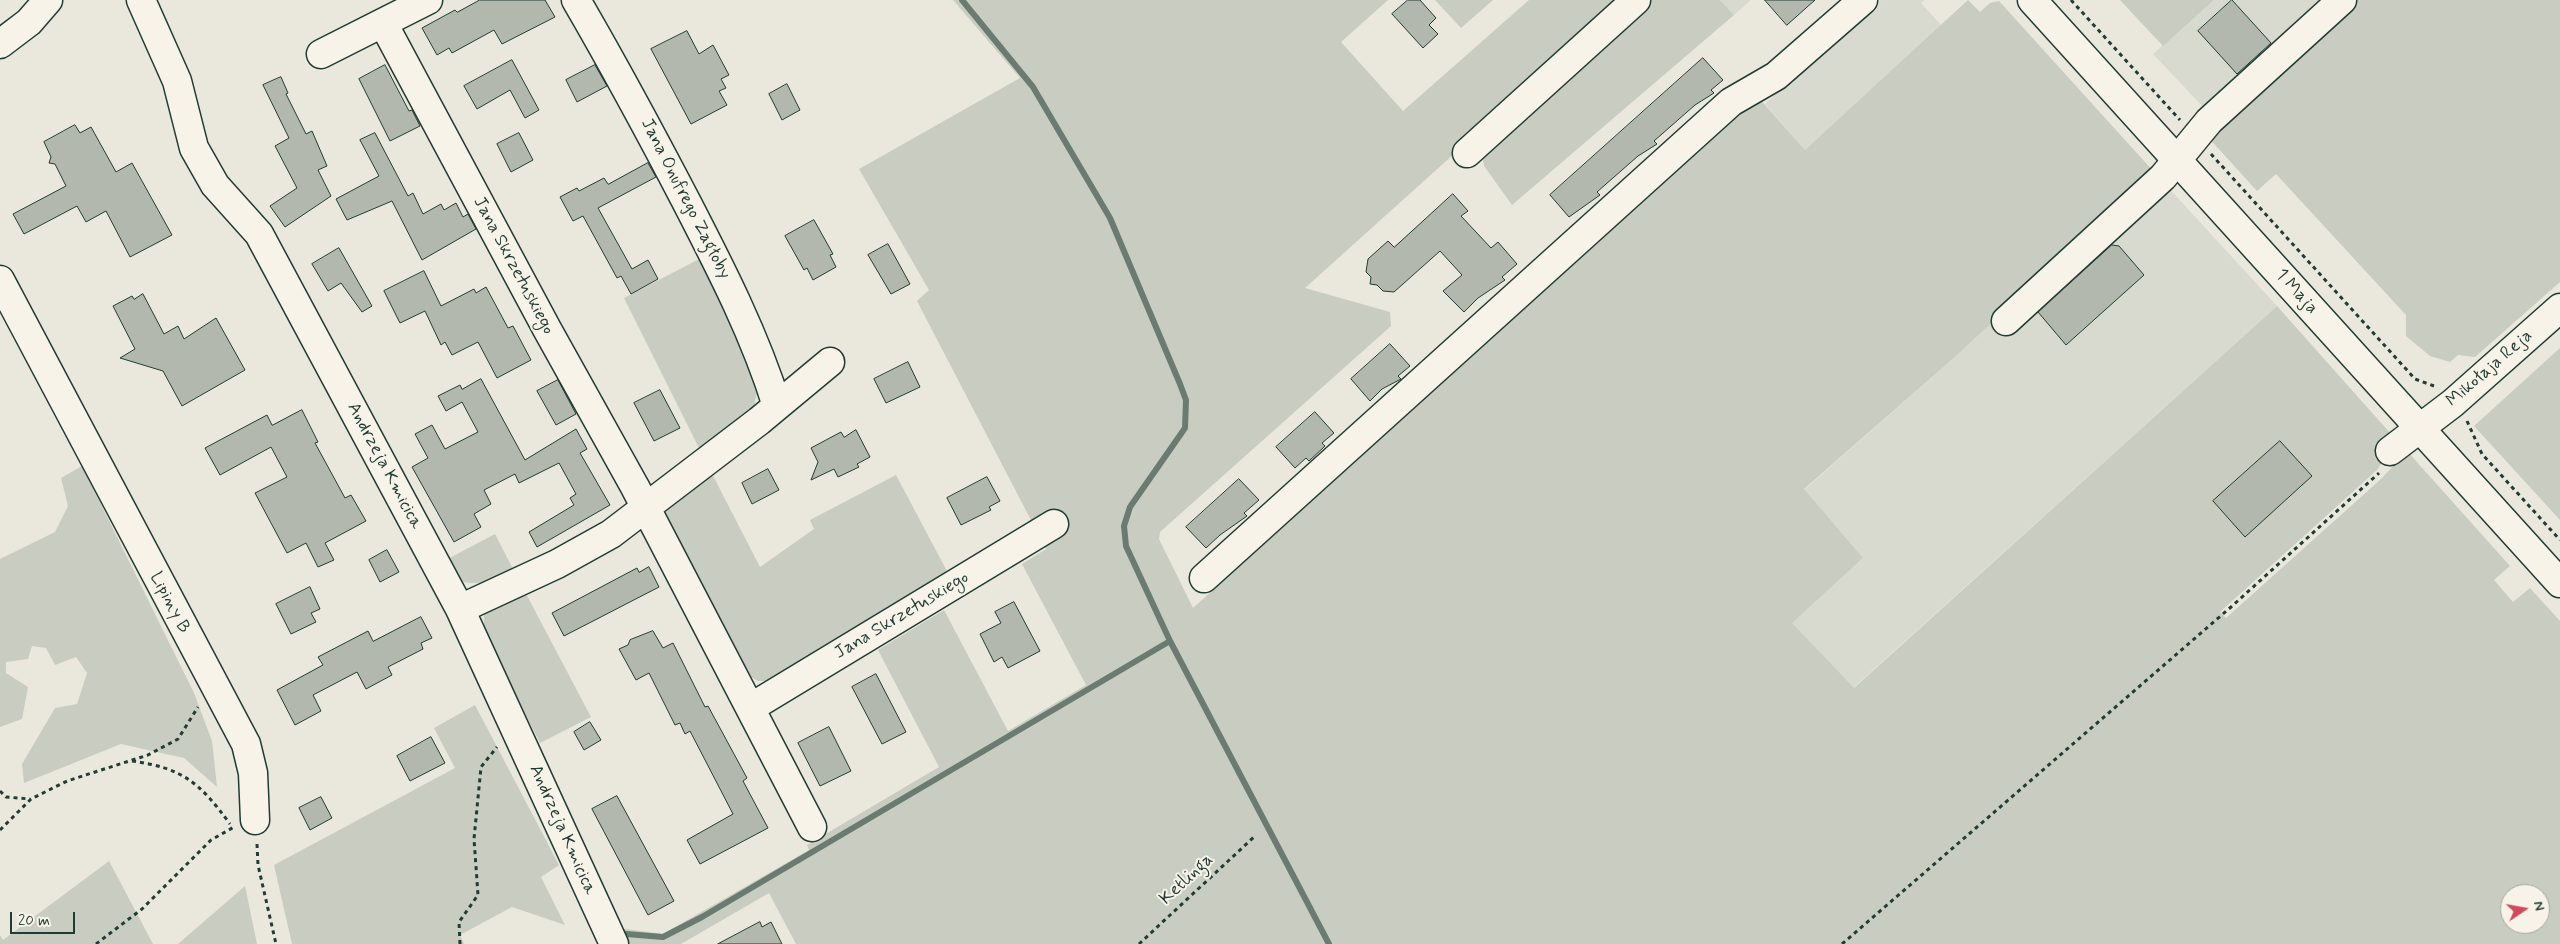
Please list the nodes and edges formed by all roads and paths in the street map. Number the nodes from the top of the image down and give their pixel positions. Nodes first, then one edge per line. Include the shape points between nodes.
1 (141, 0) edge
2 (428, 0) edge
3 (576, 0) edge
4 (1636, 0) edge
5 (1863, 0) edge
6 (2032, 0) edge
7 (2071, 0) edge
8 (2342, 0) edge
9 (39, 4) edge
10 (383, 23) junction
11 (0, 44) edge
12 (321, 54) dead end
13 (2195, 137) junction
14 (1467, 153) dead end
15 (2176, 160) junction
16 (0, 280) edge
17 (2560, 308) edge
18 (2006, 321) dead end
19 (830, 362) dead end
20 (2453, 403) junction
21 (777, 406) junction
22 (2419, 428) junction
23 (2390, 450) joint
24 (646, 508) junction
25 (1054, 524) dead end
26 (2560, 540) edge
27 (1204, 578) dead end
28 (2560, 583) edge
29 (460, 610) junction
30 (211, 682) junction
31 (750, 708) junction
32 (514, 724) junction
33 (129, 761) junction
34 (0, 791) edge
35 (31, 799) junction
36 (244, 824) junction
37 (812, 828) dead end
38 (0, 830) edge
39 (1254, 836) dead end
40 (96, 944) edge
41 (276, 944) edge
42 (460, 944) edge
43 (614, 944) edge
44 (1139, 944) edge
45 (1842, 944) edge

1 - 29 street, Andrzeja Kmicica via 177,81 194,148 214,185 259,234
2 - 10 street
3 - 21 street, Jana Onufrego Zagłoby via 628,89 712,252 762,357
4 - 14 street
5 - 27 street via 1776,76 1731,102
6 - 15 street, 1 Maja
7 - 13 path
8 - 13 street via 2209,120
9 - 11 street via 19,31
10 - 12 street
10 - 24 street, Jana Skrzetuskiego
13 - 15 street
13 - 20 path via 2415,379 2438,388
15 - 18 street via 2163,177
15 - 22 street, 1 Maja
16 - 30 street, Lipiny B
17 - 20 street, Mikołaja Reja
19 - 21 street
20 - 22 street, Mikołaja Reja
20 - 26 path via 2468,421 2482,454
21 - 24 street
22 - 23 street, Mikołaja Reja
22 - 28 street, 1 Maja
23 - 45 path via 2388,462 2381,471 2353,497
24 - 29 street via 611,534 557,564
24 - 31 street, Jana Skrzetuskiego
25 - 31 street, Jana Skrzetuskiego
29 - 32 street, Andrzeja Kmicica
30 - 33 path via 178,739
30 - 36 street, Lipiny B via 251,756
31 - 37 street, Jana Skrzetuskiego
32 - 42 path via 481,767 474,839 478,895 459,922
32 - 43 street, Andrzeja Kmicica
33 - 35 path via 67,781
33 - 36 path via 157,764 192,780
34 - 35 path via 6,797
35 - 38 path
36 - 40 path via 211,840 142,909
36 - 41 path via 258,865
39 - 44 path, Ketlinga

